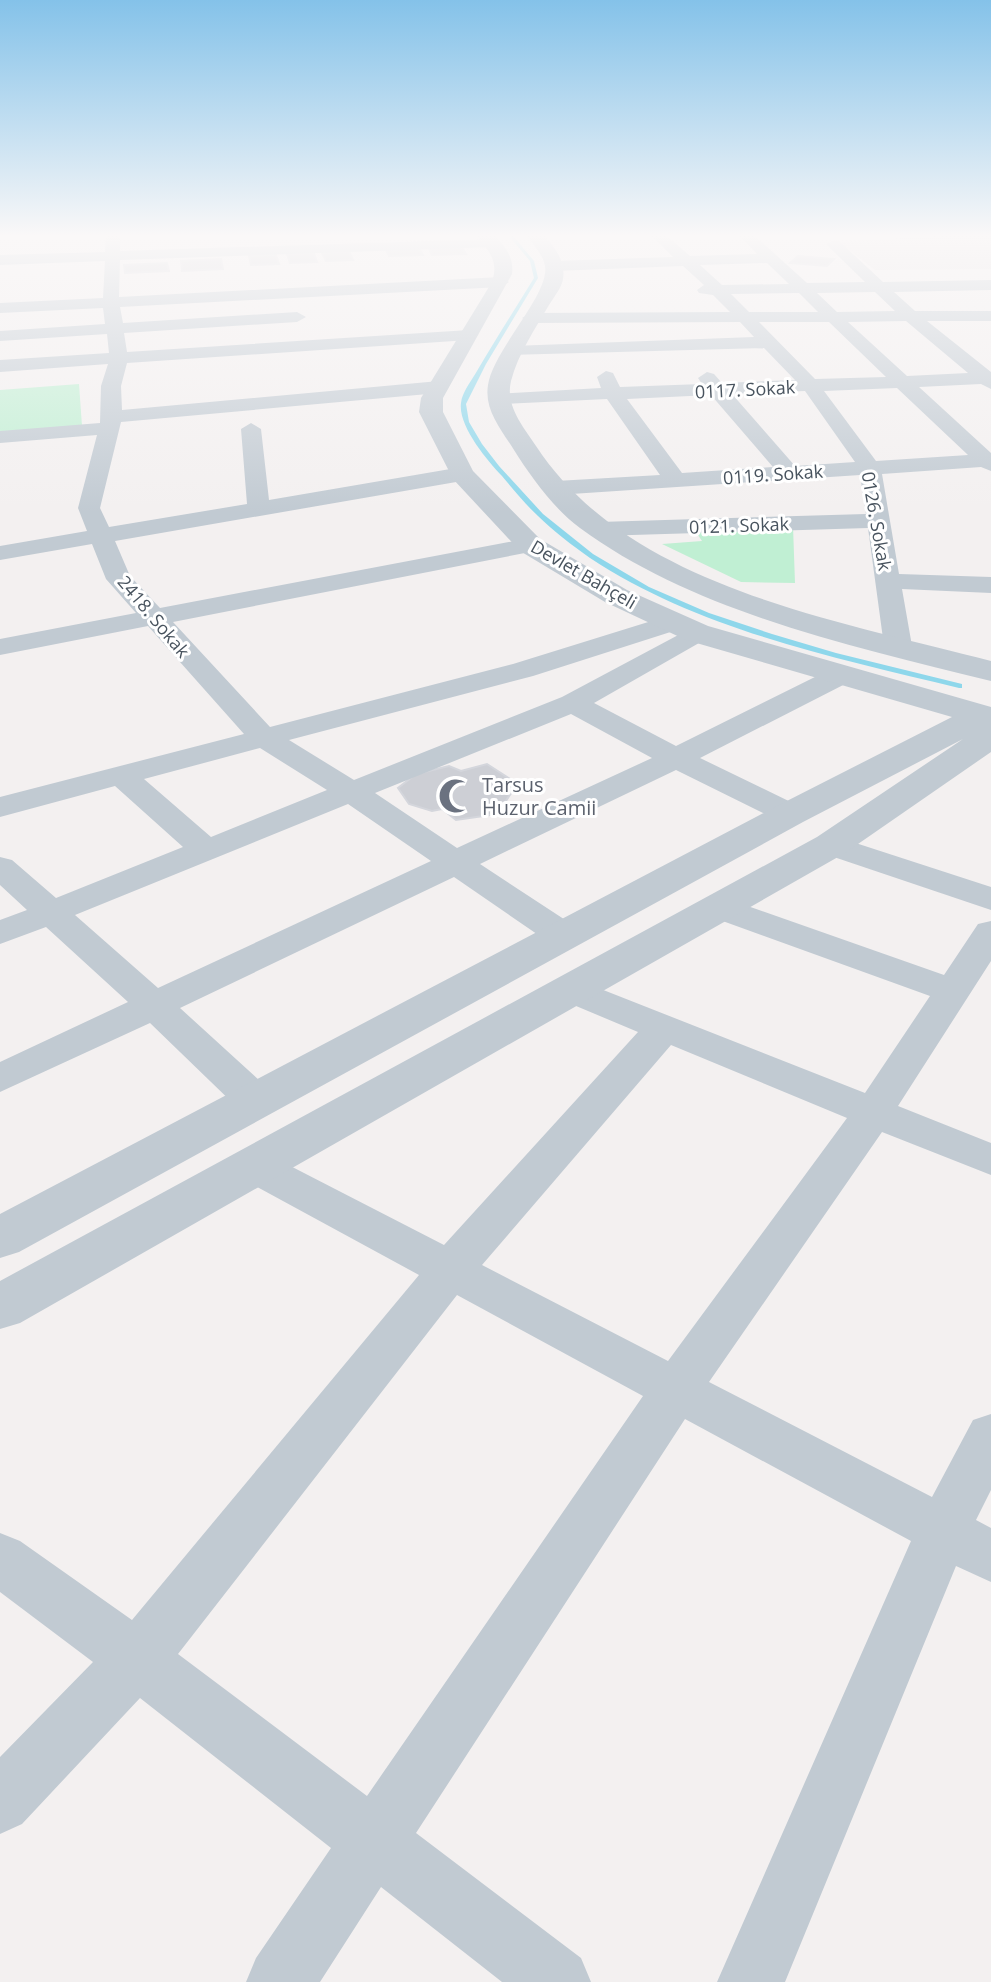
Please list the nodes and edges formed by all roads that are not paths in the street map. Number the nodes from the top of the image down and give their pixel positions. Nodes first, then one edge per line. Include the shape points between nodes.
1 (123, 328) edge
2 (471, 328) edge
3 (525, 328) edge
4 (756, 328) edge
5 (843, 328) edge
6 (925, 328) edge
7 (115, 329) junction
8 (469, 335) junction
9 (0, 336) edge
10 (769, 342) junction
11 (680, 346) junction
12 (592, 349) junction
13 (512, 351) junction
14 (454, 362) junction
15 (422, 364) dead end
16 (0, 366) edge
17 (118, 376) junction
18 (989, 380) edge
19 (900, 382) junction
20 (0, 384) edge
21 (811, 386) junction
22 (717, 391) junction
23 (614, 395) junction
24 (500, 398) junction
25 (428, 404) junction
26 (109, 429) junction
27 (251, 429) dead end
28 (0, 437) edge
29 (134, 440) dead end
30 (990, 467) edge
31 (870, 468) junction
32 (789, 473) junction
33 (462, 474) junction
34 (676, 481) junction
35 (556, 488) junction
36 (259, 509) junction
37 (878, 521) junction
38 (599, 529) junction
39 (101, 536) junction
40 (530, 545) junction
41 (0, 553) edge
42 (888, 581) junction
43 (991, 585) edge
44 (160, 625) junction
45 (686, 628) junction
46 (898, 646) junction
47 (0, 647) edge
48 (0, 666) edge
49 (991, 671) edge
50 (841, 675) junction
51 (572, 703) junction
52 (989, 720) edge
53 (264, 738) junction
54 (676, 758) junction
55 (121, 775) junction
56 (350, 791) junction
57 (0, 807) edge
58 (790, 814) junction
59 (831, 845) junction
60 (206, 850) junction
61 (454, 863) junction
62 (0, 867) edge
63 (991, 899) edge
64 (719, 907) junction
65 (49, 913) junction
66 (991, 932) edge
67 (0, 933) edge
68 (563, 935) junction
69 (570, 990) junction
70 (953, 991) junction
71 (154, 1005) junction
72 (664, 1028) junction
73 (0, 1078) edge
74 (256, 1101) junction
75 (873, 1113) junction
76 (991, 1160) edge
77 (254, 1166) junction
78 (0, 1238) edge
79 (450, 1270) junction
80 (0, 1307) edge
81 (676, 1390) junction
82 (991, 1436) edge
83 (967, 1544) edge
84 (0, 1559) edge
85 (137, 1659) junction
86 (0, 1802) edge
87 (373, 1840) junction
88 (280, 1982) edge
89 (557, 1982) edge
90 (751, 1982) edge

1 - 7 street
2 - 8 street
3 - 13 street
4 - 10 street, 0126. Sokak
5 - 19 street
6 - 18 street
7 - 9 street
7 - 17 street, 2418. Sokak
8 - 14 street
8 - 17 street
10 - 11 street
10 - 21 street, 0126. Sokak
11 - 12 street
11 - 22 street
12 - 13 street
12 - 23 street
13 - 24 street via 499,383
14 - 15 street
14 - 25 street
16 - 17 street
17 - 20 street
17 - 26 street, 2418. Sokak
18 - 19 street, 0117. Sokak
19 - 21 street, 0117. Sokak
19 - 30 street
21 - 22 street, 0117. Sokak
21 - 31 street, 0126. Sokak
22 - 23 street, 0117. Sokak
22 - 32 street
23 - 24 street, 0117. Sokak
23 - 34 street
24 - 35 street via 500,409
25 - 26 street
25 - 33 street, Devlet Bahçeli
26 - 28 street
26 - 29 street
26 - 39 street, 2418. Sokak via 89,508
27 - 36 street
30 - 31 street, 0119. Sokak
31 - 32 street, 0119. Sokak
31 - 37 street, 0126. Sokak
32 - 34 street, 0119. Sokak
33 - 36 street
33 - 40 street, Devlet Bahçeli
34 - 35 street, 0119. Sokak
35 - 38 street
36 - 39 street
37 - 38 street, 0121. Sokak
37 - 42 street, 0126. Sokak
38 - 46 street via 674,575 790,617
39 - 41 street
39 - 44 street, 2418. Sokak via 119,579
40 - 44 street
40 - 45 street, Devlet Bahçeli via 616,596
42 - 43 street
42 - 46 street, 0126. Sokak
44 - 47 street
44 - 48 street
44 - 53 street, 2418. Sokak
45 - 50 street, Devlet Bahçeli
45 - 51 street
45 - 53 street
46 - 49 street
50 - 52 street, Devlet Bahçeli
50 - 54 street
51 - 54 street
51 - 56 street
52 - 58 street
52 - 59 street
53 - 55 street
53 - 56 street, 2418. Sokak
54 - 58 street
54 - 61 street
55 - 57 street
55 - 60 street
56 - 60 street
56 - 61 street, 2418. Sokak
58 - 68 street
59 - 63 street
59 - 64 street
60 - 65 street
61 - 68 street, 2418. Sokak
61 - 71 street
62 - 65 street
64 - 69 street
64 - 70 street
65 - 67 street
65 - 71 street
66 - 70 street
68 - 74 street
69 - 72 street
69 - 77 street
70 - 75 street
71 - 73 street
71 - 74 street
72 - 75 street
72 - 79 street
74 - 78 street
75 - 76 street
75 - 81 street
77 - 79 street
77 - 80 street
79 - 81 street
79 - 85 street
81 - 83 street
81 - 87 street
82 - 83 street
83 - 90 street
84 - 85 street
85 - 86 street
85 - 87 street
87 - 88 street
87 - 89 street

